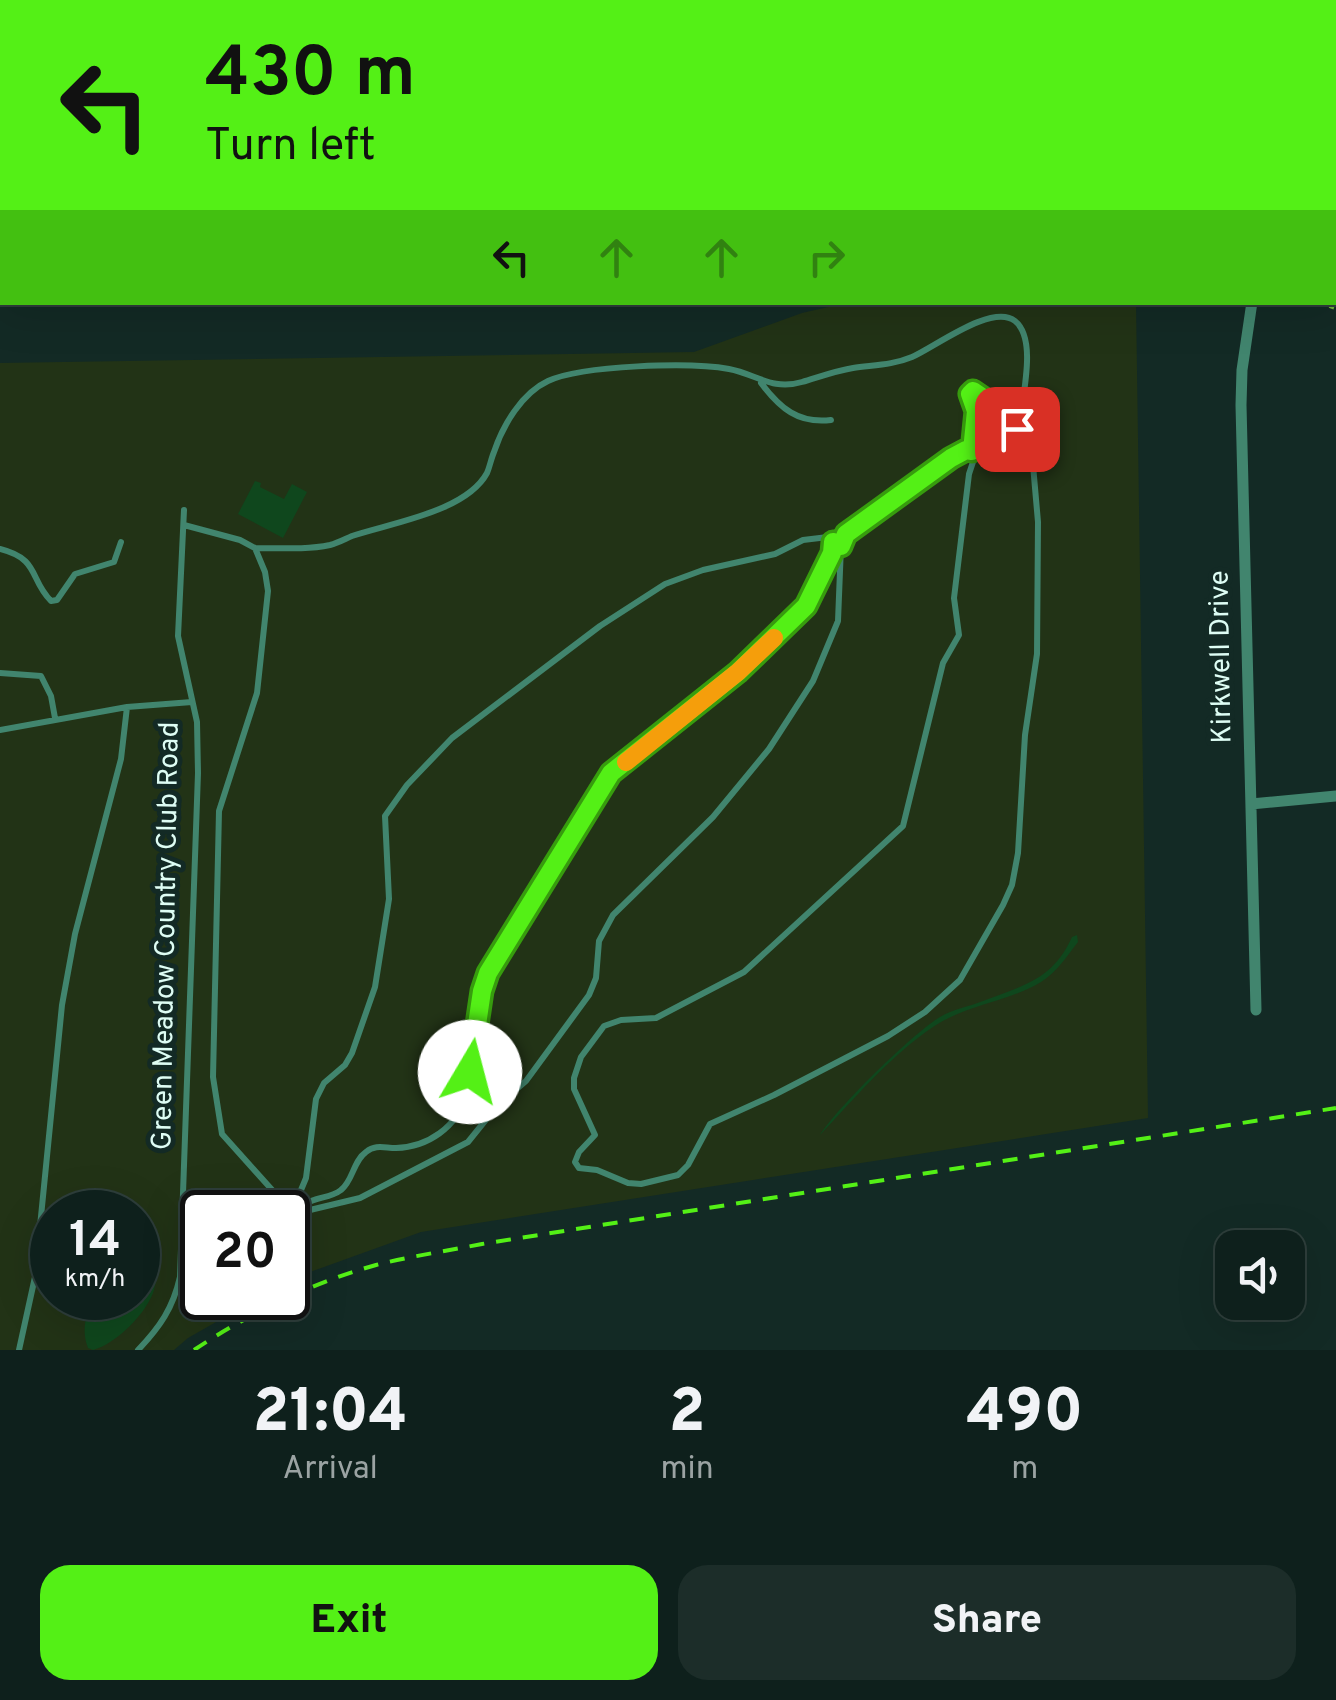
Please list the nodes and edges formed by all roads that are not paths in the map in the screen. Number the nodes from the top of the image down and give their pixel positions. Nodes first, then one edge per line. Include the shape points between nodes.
1 (1252, 305) edge
2 (760, 382) junction
3 (831, 420) dead end
4 (1019, 432) junction
5 (972, 451) junction
6 (184, 510) dead end
7 (184, 526) junction
8 (121, 542) dead end
9 (837, 544) junction
10 (0, 548) edge
11 (255, 548) junction
12 (0, 673) edge
13 (192, 702) junction
14 (127, 707) junction
15 (55, 718) junction
16 (0, 730) edge
17 (1336, 796) edge
18 (1250, 804) junction
19 (1256, 1010) dead end
20 (272, 1190) edge
21 (300, 1190) edge
22 (310, 1202) edge
23 (310, 1210) edge
24 (20, 1350) edge
25 (138, 1350) edge

1 - 18 street, Kirkwell Drive via 1241,404
2 - 3 lane via 781,407 804,420
2 - 4 lane via 794,384 910,358 974,324 1005,316 1020,325 1026,344
2 - 11 lane via 709,367 564,375 544,382 520,404 488,470 468,493 330,545
4 - 5 lane via 973,391
4 - 5 lane via 1033,465 1038,522 1037,654 1012,885 981,947 960,980 908,1026 710,1124 678,1175 628,1184 579,1168 578,1152 595,1135 574,1078 598,1032 621,1020 656,1018 744,972 903,826 943,663 959,635 954,598
5 - 9 lane via 951,458
6 - 7 lane, Green Meadow Country Club Road
7 - 11 lane
7 - 13 lane, Green Meadow Country Club Road via 178,636
8 - 10 lane via 114,562 74,574 51,601 34,569
9 - 21 lane via 816,537 665,584 452,738 408,785 385,816 388,899 375,988 352,1052 316,1099
9 - 22 lane via 806,606 738,672 611,773 594,798 488,973 466,1096 452,1122 426,1142 368,1150 346,1187
9 - 23 lane via 838,621 813,681 714,817 613,915 599,941 590,995 526,1080 468,1142 360,1198
11 - 20 lane via 265,572 268,615 257,693 219,811 213,1078 222,1134
12 - 15 lane via 41,676
13 - 14 lane
13 - 25 lane, Green Meadow Country Club Road via 198,774 180,1276 165,1318
14 - 15 lane
14 - 24 lane via 121,759 62,1004 35,1277
15 - 16 lane
17 - 18 street
18 - 19 street, Kirkwell Drive

